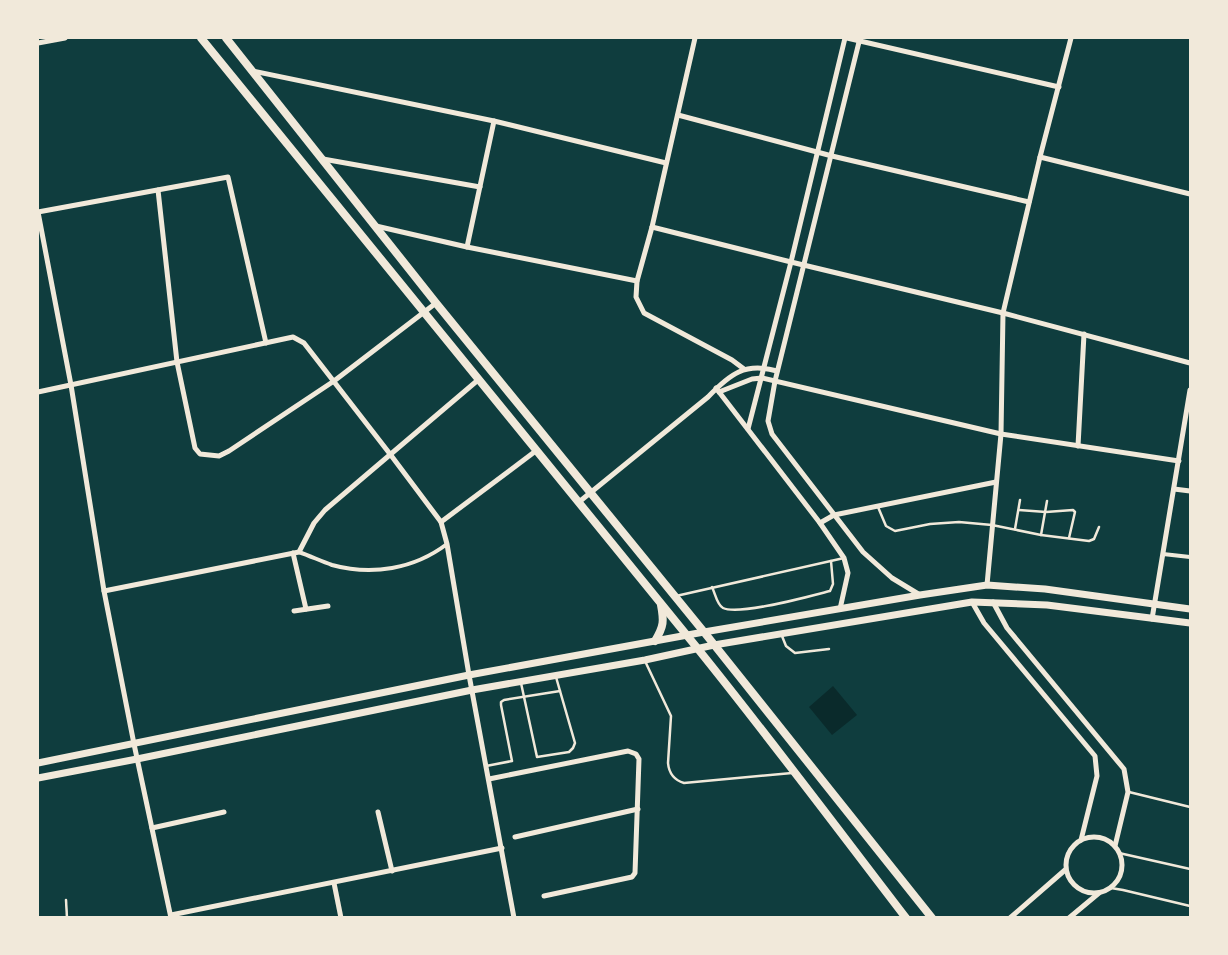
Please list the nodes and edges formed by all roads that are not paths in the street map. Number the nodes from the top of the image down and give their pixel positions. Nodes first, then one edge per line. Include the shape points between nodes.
1 (65, 38) edge
2 (201, 38) edge
3 (226, 38) edge
4 (695, 38) edge
5 (846, 38) edge
6 (1071, 38) edge
7 (859, 39) edge
8 (38, 43) edge
9 (253, 71) junction
10 (1058, 87) junction
11 (678, 115) junction
12 (494, 121) junction
13 (818, 152) junction
14 (832, 156) junction
15 (322, 158) junction
16 (1040, 158) junction
17 (666, 163) junction
18 (480, 186) junction
19 (158, 190) junction
20 (1190, 194) edge
21 (1029, 202) junction
22 (38, 212) edge
23 (376, 226) junction
24 (652, 227) junction
25 (467, 247) junction
26 (791, 262) junction
27 (802, 265) junction
28 (638, 281) junction
29 (436, 303) junction
30 (1003, 312) junction
31 (424, 314) junction
32 (1084, 334) junction
33 (266, 343) junction
34 (177, 362) junction
35 (1190, 363) edge
36 (764, 368) junction
37 (744, 369) junction
38 (777, 371) junction
39 (762, 378) junction
40 (478, 380) junction
41 (334, 382) junction
42 (775, 382) junction
43 (71, 385) junction
44 (718, 390) junction
45 (1190, 390) edge
46 (38, 392) edge
47 (1184, 424) junction
48 (1190, 426) edge
49 (748, 429) junction
50 (1001, 434) junction
51 (1078, 446) junction
52 (537, 450) junction
53 (390, 454) junction
54 (1178, 461) junction
55 (996, 482) junction
56 (1174, 488) junction
57 (1190, 491) edge
58 (591, 492) junction
59 (1020, 500) dead end
60 (579, 502) junction
61 (1047, 502) dead end
62 (878, 507) junction
63 (1019, 510) junction
64 (1046, 512) junction
65 (834, 515) junction
66 (441, 522) junction
67 (820, 523) junction
68 (992, 525) junction
69 (1099, 527) dead end
70 (1015, 530) junction
71 (1041, 535) junction
72 (1069, 538) junction
73 (447, 544) junction
74 (296, 552) junction
75 (1163, 554) junction
76 (1190, 557) edge
77 (844, 558) junction
78 (831, 561) junction
79 (987, 585) junction
80 (712, 587) junction
81 (104, 591) junction
82 (920, 595) junction
83 (675, 596) junction
84 (972, 602) junction
85 (992, 602) junction
86 (660, 603) junction
87 (1155, 604) junction
88 (328, 606) dead end
89 (306, 609) junction
90 (840, 609) junction
91 (1190, 609) edge
92 (294, 611) dead end
93 (1152, 619) junction
94 (1190, 623) edge
95 (704, 632) junction
96 (781, 634) junction
97 (686, 636) junction
98 (655, 641) junction
99 (714, 646) junction
100 (698, 649) junction
101 (829, 649) dead end
102 (645, 660) junction
103 (469, 675) junction
104 (556, 676) junction
105 (521, 682) junction
106 (472, 690) junction
107 (560, 691) junction
108 (524, 697) junction
109 (134, 744) junction
110 (137, 759) junction
111 (38, 763) edge
112 (486, 766) junction
113 (794, 772) junction
114 (38, 778) edge
115 (489, 779) junction
116 (1128, 792) junction
117 (1190, 807) edge
118 (638, 809) junction
119 (224, 812) dead end
120 (378, 812) dead end
121 (152, 828) junction
122 (515, 837) dead end
123 (1081, 840) junction
124 (1115, 846) junction
125 (502, 848) junction
126 (1119, 853) junction
127 (1065, 870) junction
128 (1190, 870) edge
129 (392, 871) junction
130 (334, 883) junction
131 (1111, 888) junction
132 (1099, 893) junction
133 (544, 896) dead end
134 (66, 900) dead end
135 (1190, 906) edge
136 (171, 916) edge
137 (67, 918) edge
138 (341, 918) edge
139 (514, 918) edge
140 (906, 918) edge
141 (932, 918) edge
142 (1010, 918) edge
143 (1069, 918) edge

1 - 8 street
2 - 31 main road
3 - 9 main road
4 - 11 street
5 - 7 street
5 - 13 street
6 - 10 street
7 - 10 street
7 - 14 street
9 - 12 street
9 - 15 main road
10 - 16 street
11 - 13 street
11 - 17 street
12 - 17 street
12 - 18 street
13 - 14 street
13 - 26 street
14 - 21 street
14 - 27 street
15 - 18 street
15 - 23 main road
16 - 20 street
16 - 21 street
17 - 24 street
18 - 25 street
19 - 22 street
19 - 33 street via 228,177
19 - 34 street
21 - 30 street
22 - 43 street
23 - 25 street
23 - 29 main road
24 - 26 street
24 - 28 street
25 - 28 street
26 - 27 street
26 - 36 street
27 - 30 street
27 - 38 street
28 - 37 street via 636,297 644,312
29 - 31 street
29 - 58 main road
30 - 32 street
30 - 50 street
31 - 40 main road
31 - 41 street
32 - 35 street
32 - 51 street
33 - 34 street
33 - 41 street via 293,337 304,343
34 - 41 street via 195,448 208,456 230,451
34 - 43 street
36 - 37 street
36 - 38 street
36 - 39 street
37 - 44 street via 724,380
38 - 42 street
39 - 42 street
39 - 44 street
39 - 49 street
40 - 52 main road
40 - 53 street
41 - 53 street
42 - 50 street
42 - 65 street via 768,421 772,434
43 - 46 street
43 - 81 street
44 - 49 street
44 - 58 street
45 - 47 street
47 - 48 street
47 - 54 street
49 - 67 street
50 - 51 street
50 - 55 street
51 - 54 street
52 - 60 main road
52 - 66 street
53 - 66 street
53 - 74 street via 324,510
54 - 56 street
55 - 62 street
55 - 68 street
56 - 57 street
56 - 75 street
58 - 60 street
58 - 83 main road
59 - 63 lane
60 - 86 main road
61 - 64 lane
62 - 65 street
62 - 68 lane via 886,526 895,531 959,522
63 - 64 lane
63 - 70 lane
64 - 71 lane
64 - 72 lane via 1075,512
65 - 67 street
65 - 82 street via 863,552 892,578
66 - 73 street
67 - 77 street
68 - 70 lane
68 - 79 street
69 - 72 lane via 1092,541
70 - 71 lane
71 - 72 lane
73 - 74 street via 412,562 392,569 371,571 333,565
73 - 103 street
74 - 81 street
74 - 89 street
75 - 76 street
75 - 87 street
77 - 78 lane
77 - 90 street via 848,573
78 - 80 lane
78 - 80 lane via 833,584 830,591 794,600 738,610 724,609
79 - 82 main road
79 - 87 main road via 1045,589
80 - 83 lane
81 - 109 street
82 - 90 main road
83 - 95 main road
84 - 85 main road
84 - 96 main road
84 - 123 street via 984,623 1096,756 1097,776
85 - 93 main road via 1047,605
85 - 116 street via 1007,628 1124,769
86 - 97 main road
86 - 98 main road via 664,621
87 - 91 main road
87 - 93 street
88 - 89 street
89 - 92 street
90 - 95 main road
93 - 94 main road
95 - 97 main road
95 - 99 main road
96 - 99 main road
96 - 101 lane via 786,646 795,653
97 - 98 main road
97 - 100 main road
98 - 103 main road
99 - 100 main road
99 - 141 main road
100 - 102 main road
100 - 113 main road
102 - 104 main road
102 - 113 lane via 671,716 668,770 672,776 684,782
103 - 106 street
103 - 109 main road
104 - 105 main road
104 - 107 lane
105 - 106 main road
105 - 108 lane
106 - 110 main road
106 - 112 street
107 - 108 lane
107 - 108 lane via 575,742 568,752 536,757
108 - 112 lane via 504,700 501,705 512,761
109 - 110 street
109 - 111 main road
110 - 114 main road
110 - 121 street
112 - 115 street
113 - 140 main road
115 - 118 street via 628,751 639,759
115 - 125 street
116 - 117 lane
116 - 124 street
118 - 122 street
118 - 133 street via 635,873 632,877
119 - 121 street
120 - 129 street
121 - 136 street
123 - 124 street via 1099,837
123 - 127 street via 1068,852
124 - 126 street
125 - 129 street
125 - 139 street
126 - 128 lane
126 - 131 street via 1122,868
127 - 132 street via 1074,886 1081,891
127 - 142 street
129 - 130 street
130 - 136 street
130 - 138 street
131 - 132 street
131 - 135 lane
132 - 143 street
134 - 137 lane

